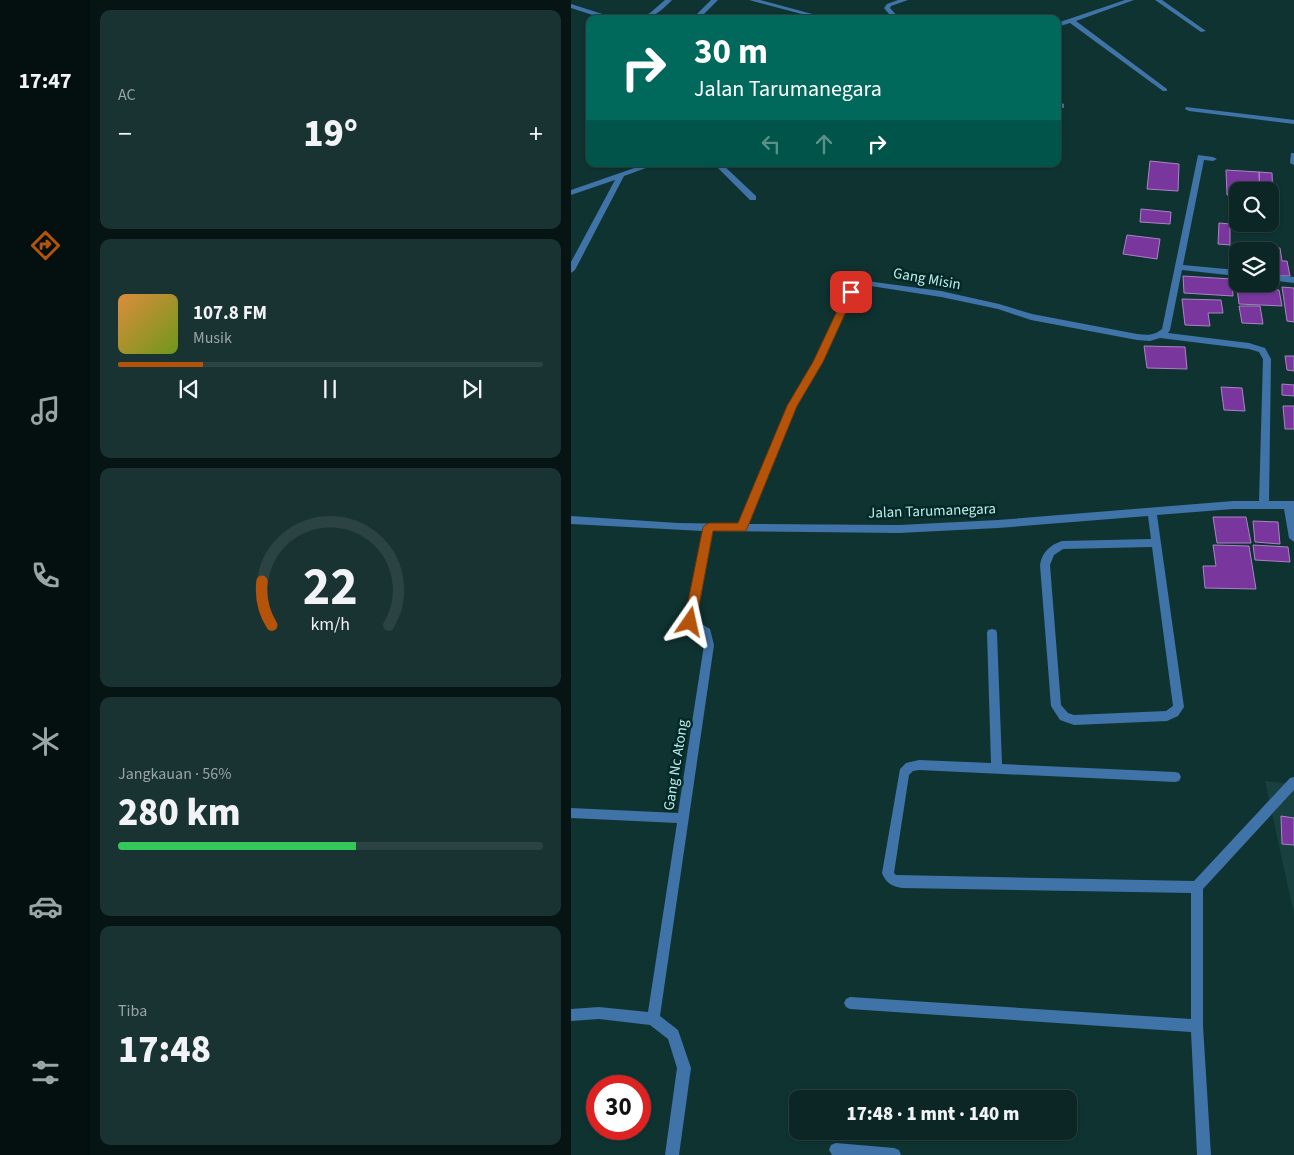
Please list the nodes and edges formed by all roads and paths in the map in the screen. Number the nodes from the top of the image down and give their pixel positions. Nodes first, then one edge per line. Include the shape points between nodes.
1 (669, 0) edge
2 (715, 0) edge
3 (752, 0) edge
4 (905, 0) edge
5 (1131, 0) edge
6 (1158, 0) edge
7 (571, 6) edge
8 (600, 15) edge
9 (650, 15) edge
10 (699, 15) edge
11 (813, 15) dead end
12 (893, 15) edge
13 (1071, 20) junction
14 (1061, 24) edge
15 (1203, 31) dead end
16 (1165, 90) dead end
17 (1189, 109) dead end
18 (1294, 122) edge
19 (1294, 155) edge
20 (1213, 159) dead end
21 (1294, 163) edge
22 (644, 167) edge
23 (721, 167) edge
24 (621, 175) junction
25 (571, 193) edge
26 (753, 198) dead end
27 (572, 266) edge
28 (1178, 267) junction
29 (1229, 273) edge
30 (1279, 278) edge
31 (1294, 280) edge
32 (1161, 335) junction
33 (1264, 505) junction
34 (1291, 506) edge
35 (1152, 511) junction
36 (571, 520) edge
37 (709, 527) junction
38 (742, 528) junction
39 (1294, 538) edge
40 (1156, 543) junction
41 (992, 633) dead end
42 (997, 768) junction
43 (1175, 777) dead end
44 (1294, 782) edge
45 (571, 813) edge
46 (683, 818) junction
47 (1197, 887) junction
48 (850, 1003) dead end
49 (571, 1015) edge
50 (653, 1019) junction
51 (1197, 1026) junction
52 (835, 1150) dead end
53 (672, 1155) edge
54 (894, 1155) edge
55 (1203, 1155) edge

1 - 9 street
2 - 10 street
3 - 11 street
4 - 12 street via 889,5 887,8
5 - 13 street
6 - 15 street
7 - 8 street
13 - 14 street
13 - 16 street
17 - 18 street
19 - 21 street
20 - 28 street via 1201,157
22 - 24 street
23 - 26 street
24 - 25 street
24 - 27 street
28 - 29 street
28 - 32 street via 1166,330
30 - 31 street
32 - 33 street via 1249,346 1262,350 1267,358
32 - 38 street, Gang Misin via 1151,338 1109,332 941,294 855,281 818,362 792,406
33 - 34 street, Jalan Tarumanegara
33 - 35 street, Jalan Tarumanegara
34 - 39 street
35 - 38 street, Jalan Tarumanegara via 945,527
35 - 40 street
36 - 37 street, Jalan Tarumanegara
37 - 38 street, Jalan Tarumanegara
37 - 46 street, Gang Nc Atong via 690,622 707,632 709,645
40 - 40 street via 1179,707 1167,716 1074,720 1064,717 1055,706 1046,557 1062,545
41 - 42 street
42 - 43 street
42 - 47 street via 910,766 904,773 889,878 902,882
44 - 47 street
45 - 46 street
46 - 50 street, Gang Nc Atong
47 - 51 street
48 - 51 street
49 - 50 street via 599,1013
50 - 53 street via 673,1035 684,1068
51 - 55 street
52 - 54 street

